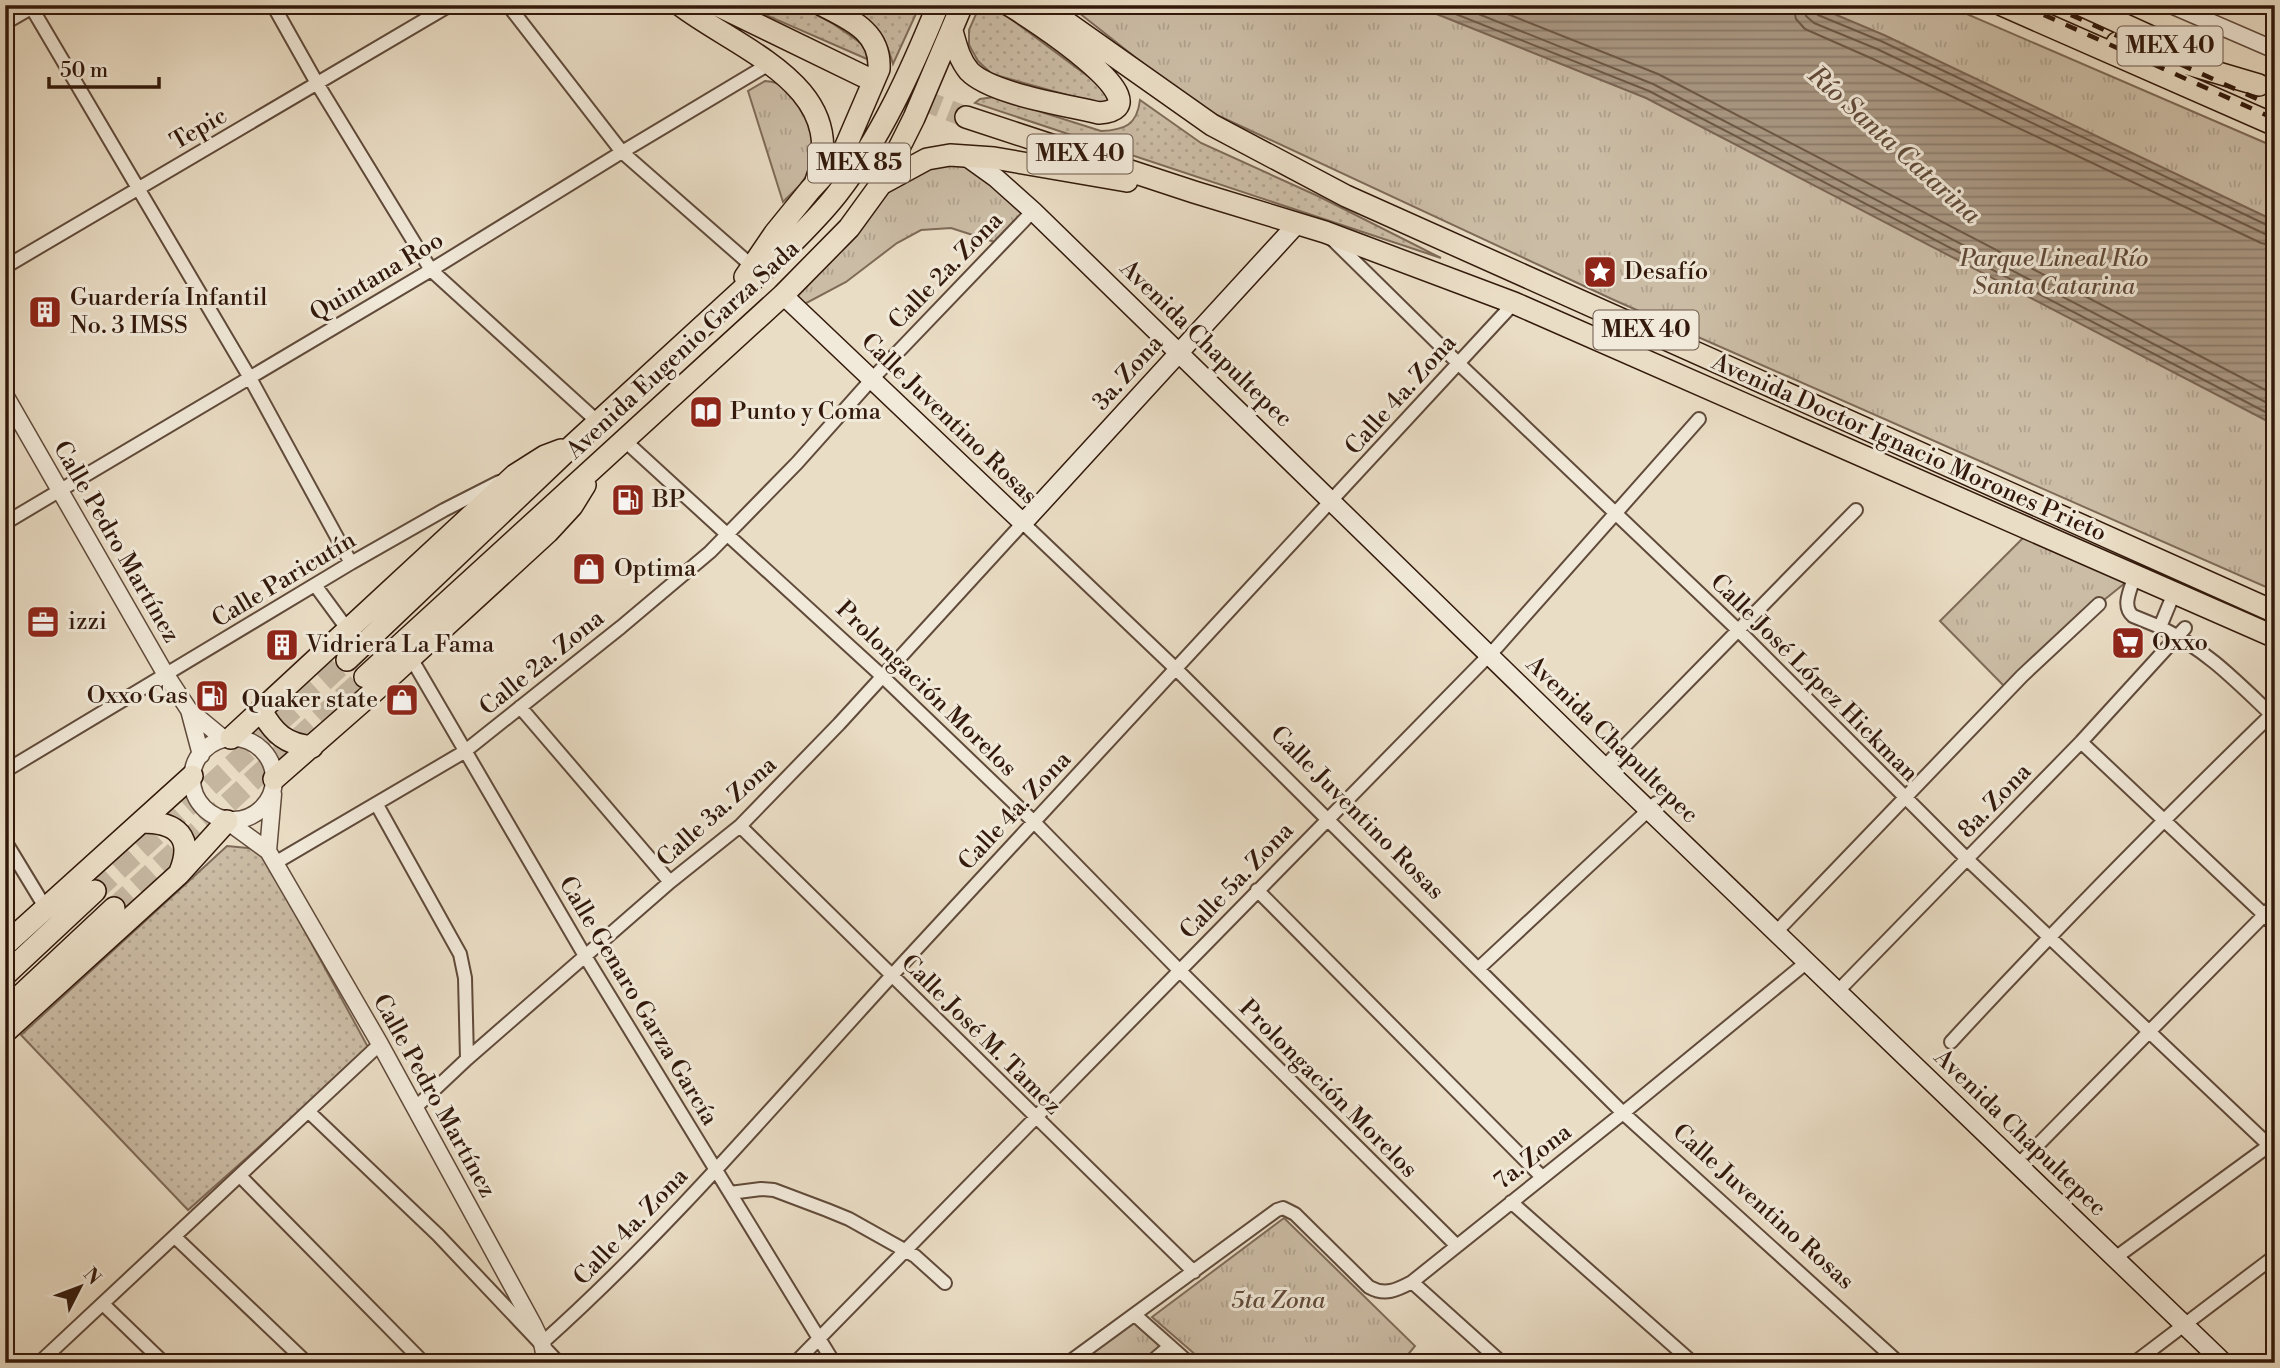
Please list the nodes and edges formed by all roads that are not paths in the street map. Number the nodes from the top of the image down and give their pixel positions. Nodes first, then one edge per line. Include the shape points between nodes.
1 (273, 5) edge
2 (450, 5) edge
3 (508, 5) edge
4 (680, 5) edge
5 (717, 5) edge
6 (822, 5) edge
7 (938, 5) edge
8 (962, 5) edge
9 (1009, 5) edge
10 (1042, 5) edge
11 (2002, 5) edge
12 (2081, 5) edge
13 (2171, 5) edge
14 (32, 6) edge
15 (2034, 19) junction
16 (5, 23) edge
17 (952, 31) junction
18 (2275, 50) edge
19 (769, 64) junction
20 (863, 76) tunnel mouth
21 (318, 85) junction
22 (2267, 88) edge
23 (966, 117) tunnel mouth
24 (2275, 125) edge
25 (622, 152) junction
26 (964, 155) junction
27 (881, 184) junction
28 (814, 186) junction
29 (138, 189) junction
30 (1194, 192) junction
31 (1033, 211) junction
32 (1297, 224) junction
33 (1325, 232) junction
34 (752, 266) junction
35 (5, 267) edge
36 (431, 270) junction
37 (741, 292) junction
38 (783, 295) junction
39 (1514, 303) junction
40 (1182, 349) junction
41 (1458, 363) junction
42 (250, 378) junction
43 (872, 379) junction
44 (5, 395) edge
45 (1699, 419) dead end
46 (598, 422) junction
47 (624, 440) junction
48 (573, 445) junction
49 (593, 467) junction
50 (515, 475) junction
51 (60, 490) junction
52 (1335, 498) junction
53 (1856, 510) dead end
54 (1615, 514) junction
55 (5, 523) edge
56 (1023, 523) junction
57 (729, 535) junction
58 (351, 563) junction
59 (2135, 575) junction
60 (315, 585) junction
61 (2174, 593) junction
62 (2099, 604) dead end
63 (2275, 612) edge
64 (2160, 627) junction
65 (348, 630) junction
66 (1739, 632) junction
67 (2182, 632) junction
68 (2275, 637) edge
69 (1493, 651) junction
70 (411, 658) junction
71 (347, 660) tunnel mouth
72 (1175, 668) junction
73 (166, 675) junction
74 (883, 676) junction
75 (365, 677) tunnel mouth
76 (520, 707) junction
77 (189, 710) junction
78 (261, 710) junction
79 (2274, 714) edge
80 (228, 738) junction
81 (2081, 742) junction
82 (312, 747) junction
83 (464, 752) junction
84 (201, 755) junction
85 (1608, 764) junction
86 (5, 771) edge
87 (192, 776) junction
88 (274, 784) junction
89 (1905, 797) junction
90 (377, 805) junction
91 (1652, 806) junction
92 (1327, 818) junction
93 (2164, 819) junction
94 (227, 821) junction
95 (142, 822) junction
96 (1034, 822) junction
97 (740, 826) junction
98 (5, 841) edge
99 (272, 857) junction
100 (1968, 860) junction
101 (179, 874) junction
102 (670, 882) junction
103 (1257, 890) junction
104 (95, 891) tunnel mouth
105 (2275, 904) edge
106 (45, 907) junction
107 (114, 908) tunnel mouth
108 (2264, 915) junction
109 (2275, 926) edge
110 (1780, 929) junction
111 (2048, 937) junction
112 (5, 945) edge
113 (585, 956) junction
114 (1807, 962) junction
115 (1478, 969) junction
116 (1179, 970) junction
117 (5, 975) edge
118 (892, 976) junction
119 (1841, 988) junction
120 (5, 1010) edge
121 (5, 1032) edge
122 (2148, 1032) junction
123 (1951, 1042) dead end
124 (380, 1044) junction
125 (467, 1059) junction
126 (415, 1107) junction
127 (309, 1112) junction
128 (1623, 1113) junction
129 (1034, 1117) junction
130 (2273, 1146) edge
131 (2021, 1161) junction
132 (715, 1170) junction
133 (240, 1176) junction
134 (1542, 1177) junction
135 (730, 1193) junction
136 (1511, 1202) junction
137 (175, 1237) junction
138 (1457, 1246) junction
139 (906, 1250) junction
140 (2118, 1255) junction
141 (2275, 1256) edge
142 (1194, 1272) junction
143 (1412, 1282) junction
144 (945, 1283) dead end
145 (103, 1304) junction
146 (1135, 1315) junction
147 (2188, 1321) junction
148 (819, 1339) junction
149 (542, 1343) junction
150 (1170, 1346) junction
151 (39, 1363) edge
152 (164, 1363) edge
153 (307, 1363) edge
154 (424, 1363) edge
155 (546, 1363) edge
156 (559, 1363) edge
157 (794, 1363) edge
158 (834, 1363) edge
159 (1068, 1363) edge
160 (1150, 1363) edge
161 (1189, 1363) edge
162 (1502, 1363) edge
163 (1693, 1363) edge
164 (1899, 1363) edge
165 (2134, 1363) edge
166 (2224, 1363) edge
167 (2238, 1363) edge

1 - 21 street
2 - 21 street, Tepic
3 - 25 street
4 - 19 highway
5 - 20 highway
6 - 28 highway via 871,38 880,58 845,148
7 - 37 highway, Avenida Eugenio Garza Sada / MEX 85 via 901,88 860,162 810,225
8 - 17 highway, Avenida Eugenio Garza Sada / MEX 85
9 - 17 highway via 1112,83 1118,93 1114,109 1099,113 985,82 964,64
10 - 63 highway, Avenida Doctor Ignacio Morones Prieto / MEX 40 via 1212,125 1346,196
11 - 15 highway, MEX 40
12 - 22 highway, MEX 40
13 - 18 street
14 - 16 street
14 - 29 street
15 - 22 highway
15 - 24 highway, MEX 40
17 - 27 highway, Avenida Eugenio Garza Sada / MEX 85
19 - 25 street, Quintana Roo
19 - 28 highway via 802,91 817,117 823,150
21 - 29 street, Tepic
21 - 36 street
23 - 30 highway, Avenida Doctor Ignacio Morones Prieto / MEX 40
25 - 34 street
25 - 36 street, Quintana Roo
26 - 27 highway via 928,159
26 - 30 highway
26 - 31 main road, Avenida Chapultepec
27 - 38 highway, Avenida Eugenio Garza Sada / MEX 85 via 849,228
28 - 34 highway
29 - 35 street, Tepic
29 - 42 street
30 - 32 highway, Avenida Doctor Ignacio Morones Prieto / MEX 40
31 - 40 main road, Avenida Chapultepec
31 - 43 street, Calle 2a. Zona
32 - 33 highway, Avenida Doctor Ignacio Morones Prieto / MEX 40
32 - 40 main road, 3a. Zona
33 - 39 highway, Avenida Doctor Ignacio Morones Prieto / MEX 40
33 - 41 street, Calle José López Hickman
34 - 37 highway
36 - 42 street, Quintana Roo
36 - 46 street
37 - 46 highway, Avenida Eugenio Garza Sada / MEX 85
38 - 43 main road, Calle Juventino Rosas
38 - 47 highway, Avenida Eugenio Garza Sada / MEX 85
39 - 41 street, Calle 4a. Zona
39 - 59 highway, Avenida Doctor Ignacio Morones Prieto / MEX 40
40 - 52 main road, Avenida Chapultepec
40 - 56 main road, 3a. Zona
41 - 52 street, Calle 4a. Zona
41 - 54 street, Calle José López Hickman
42 - 51 street, Quintana Roo
42 - 58 street
43 - 56 main road, Calle Juventino Rosas
43 - 57 street, Calle 2a. Zona
44 - 51 street, Calle Pedro Martínez
45 - 54 street, Calle 5a. Zona
46 - 48 highway, Avenida Eugenio Garza Sada / MEX 85
47 - 49 highway, Avenida Eugenio Garza Sada / MEX 85
47 - 57 street, Prolongación Morelos
48 - 50 highway
48 - 71 highway, Avenida Eugenio Garza Sada / MEX 85
49 - 70 highway via 563,517
49 - 75 highway, Avenida Eugenio Garza Sada / MEX 85
50 - 58 street, Calle Paricutín via 444,509
50 - 65 highway
51 - 55 street, Quintana Roo
51 - 73 street, Calle Pedro Martínez
52 - 69 main road, Avenida Chapultepec
52 - 72 street, Calle 4a. Zona
53 - 66 street
54 - 66 street, Calle José López Hickman
54 - 69 street, Calle 5a. Zona
56 - 72 street, Calle Juventino Rosas
56 - 74 street, Calle 3a. Zona
57 - 74 street, Prolongación Morelos
57 - 76 street, Calle 2a. Zona
58 - 60 street, Calle Paricutín
59 - 61 highway, Avenida Doctor Ignacio Morones Prieto / MEX 40
59 - 64 street via 2127,610
60 - 65 street
60 - 73 street, Calle Paricutín
61 - 64 street
61 - 68 highway, Avenida Doctor Ignacio Morones Prieto / MEX 40
62 - 89 street
64 - 67 street
65 - 78 highway
66 - 85 street
66 - 89 street, Calle José López Hickman
67 - 79 street
67 - 81 street, 8a. Zona
69 - 85 main road, Avenida Chapultepec
69 - 92 street, Calle 5a. Zona
70 - 82 highway
70 - 83 street, Calle Genaro Garza García
72 - 92 street, Calle Juventino Rosas
72 - 96 street, Calle 4a. Zona
73 - 77 street, Calle Pedro Martínez
73 - 86 street, Calle Paricutín
74 - 96 street, Prolongación Morelos
74 - 97 street, Calle 3a. Zona
76 - 83 street, Calle 2a. Zona
76 - 102 street
77 - 80 street, Calle Pedro Martínez
77 - 84 street, Calle Pedro Martínez
78 - 80 highway
78 - 82 highway via 282,738
79 - 93 street
80 - 84 street via 211,744
80 - 88 street via 259,747 273,768
81 - 93 street
81 - 100 street, 8a. Zona
82 - 88 highway
83 - 90 street, Calle 2a. Zona
83 - 113 street, Calle Genaro Garza García
84 - 87 street
85 - 91 main road, Avenida Chapultepec
87 - 94 street via 204,808
87 - 95 highway
88 - 94 street via 265,806 255,814
88 - 99 street
89 - 100 street, Calle José López Hickman
89 - 110 street
90 - 99 street, Calle 2a. Zona
90 - 125 street via 460,954
91 - 110 main road, Avenida Chapultepec
91 - 115 street
92 - 103 street, Calle 5a. Zona
92 - 115 street, Calle Juventino Rosas
93 - 108 street
93 - 111 street
94 - 99 street, Calle Pedro Martínez
94 - 101 highway
95 - 101 highway via 169,825 181,835 186,853
95 - 106 highway
96 - 116 street, Prolongación Morelos
96 - 118 street, Calle 4a. Zona
97 - 102 street, Calle 3a. Zona
97 - 118 street, Calle José M. Tamez
98 - 106 street
99 - 124 street, Calle Pedro Martínez
100 - 111 street, Calle José López Hickman
100 - 119 street, 8a. Zona
101 - 121 highway
102 - 113 street, Calle 3a. Zona
103 - 116 street, Calle 5a. Zona
103 - 134 street
104 - 117 highway
105 - 108 street
106 - 112 highway
107 - 120 highway
108 - 109 street
108 - 122 street
110 - 114 main road, Avenida Chapultepec
110 - 119 main road
111 - 122 street, Calle José López Hickman
111 - 123 street
113 - 125 street, Calle 3a. Zona
113 - 132 street, Calle Genaro Garza García
114 - 119 main road, Avenida Chapultepec
114 - 128 street, 7a. Zona
115 - 128 street, Calle Juventino Rosas
116 - 129 street, Calle 5a. Zona
116 - 138 street, Prolongación Morelos
118 - 129 street, Calle José M. Tamez
118 - 132 street, Calle 4a. Zona
119 - 131 main road, Avenida Chapultepec
122 - 130 street, Calle José López Hickman
122 - 131 street
124 - 126 street, Calle Pedro Martínez
124 - 127 street
125 - 126 street, Calle 3a. Zona
126 - 149 street, Calle Pedro Martínez
127 - 133 street
127 - 149 street
128 - 134 street, 7a. Zona
128 - 164 street, Calle Juventino Rosas
129 - 139 street, Calle 5a. Zona
129 - 142 street, Calle José M. Tamez
130 - 140 street
131 - 140 main road, Avenida Chapultepec
132 - 135 street, Calle Genaro Garza García
132 - 149 street, Calle 4a. Zona
133 - 137 street
133 - 154 street
134 - 136 street, 7a. Zona
135 - 139 street via 774,1190 849,1219
135 - 148 street, Calle Genaro Garza García
136 - 138 street, 7a. Zona
136 - 163 street
137 - 145 street
137 - 153 street
138 - 143 street, 7a. Zona
139 - 144 street
139 - 148 street, Calle 5a. Zona
140 - 147 main road, Avenida Chapultepec
141 - 147 street
142 - 143 street, 7a. Zona via 1283,1208 1295,1214 1369,1287 1391,1292
142 - 146 street
143 - 162 street
145 - 151 street
145 - 152 street
146 - 150 street
146 - 159 street
147 - 165 street
147 - 166 main road, Avenida Chapultepec
147 - 167 main road
148 - 157 street, Calle 5a. Zona
148 - 158 street, Calle Genaro Garza García
149 - 155 street
149 - 156 street, Calle Pedro Martínez
150 - 160 street
150 - 161 street

